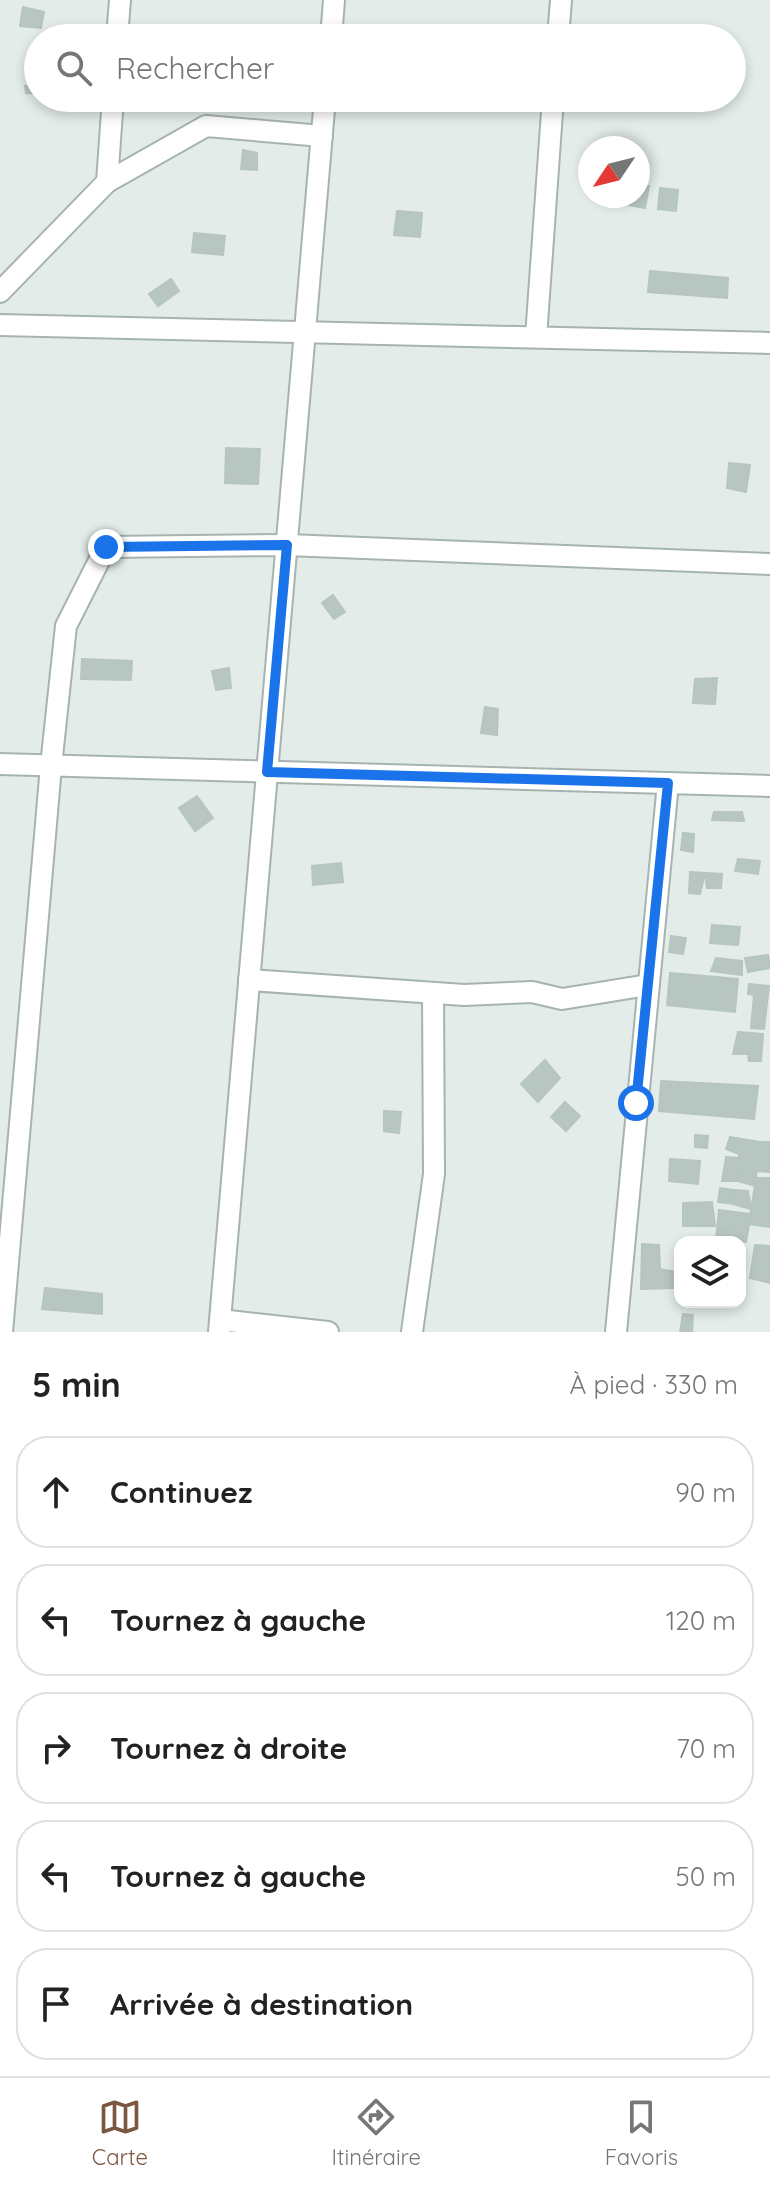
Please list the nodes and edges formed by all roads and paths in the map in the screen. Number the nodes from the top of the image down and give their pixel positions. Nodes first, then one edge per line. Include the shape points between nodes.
1 (120, 0) edge
2 (334, 0) edge
3 (561, 0) edge
4 (118, 24) edge
5 (332, 24) edge
6 (559, 24) edge
7 (112, 112) edge
8 (324, 112) edge
9 (552, 112) edge
10 (322, 136) junction
11 (107, 182) junction
12 (0, 292) edge
13 (0, 325) edge
14 (305, 331) junction
15 (536, 337) junction
16 (770, 343) edge
17 (287, 545) junction
18 (770, 564) edge
19 (0, 764) edge
20 (51, 766) junction
21 (267, 772) junction
22 (668, 783) junction
23 (770, 786) edge
24 (249, 980) junction
25 (648, 985) junction
26 (433, 994) junction
27 (219, 1326) edge
28 (2, 1332) edge
29 (328, 1332) edge
30 (412, 1332) edge
31 (616, 1332) edge

1 - 4 street
2 - 5 street
3 - 6 street
7 - 11 street
8 - 10 street
9 - 15 street
10 - 11 street via 206,126
10 - 14 street
11 - 12 street
13 - 14 street
14 - 15 street
14 - 17 street
15 - 16 street
17 - 18 street
17 - 20 street via 106,547 66,626
17 - 21 street
19 - 20 street
20 - 21 street
20 - 28 street
21 - 22 street
21 - 24 street
22 - 23 street
22 - 25 street
24 - 26 street
24 - 27 street
25 - 26 street via 562,999 532,992
25 - 31 street
26 - 30 street via 434,1174
27 - 29 street

